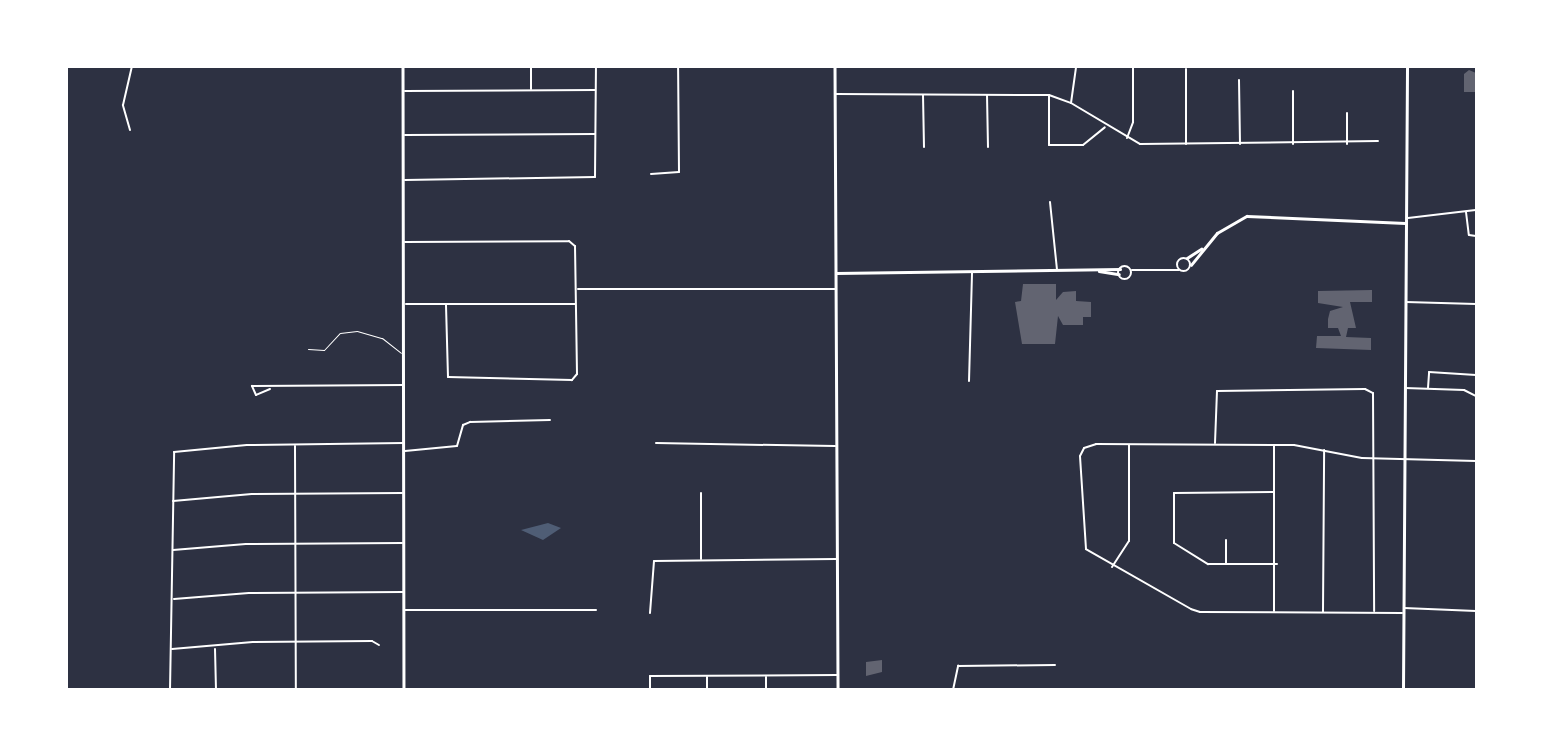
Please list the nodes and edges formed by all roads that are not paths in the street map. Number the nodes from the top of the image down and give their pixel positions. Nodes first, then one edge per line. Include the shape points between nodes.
1 (132, 66) edge
2 (403, 66) edge
3 (531, 66) edge
4 (596, 66) edge
5 (678, 66) edge
6 (835, 66) edge
7 (1076, 66) edge
8 (1133, 66) edge
9 (1407, 66) edge
10 (1186, 69) dead end
11 (1239, 79) dead end
12 (531, 90) junction
13 (596, 90) junction
14 (403, 91) junction
15 (1293, 91) dead end
16 (835, 94) junction
17 (923, 94) junction
18 (987, 94) junction
19 (1049, 95) junction
20 (1071, 103) junction
21 (1347, 113) dead end
22 (1105, 126) junction
23 (130, 131) dead end
24 (597, 134) junction
25 (404, 135) junction
26 (1127, 138) junction
27 (1378, 141) dead end
28 (1186, 145) junction
29 (1240, 145) junction
30 (1293, 145) junction
31 (1347, 145) junction
32 (924, 147) dead end
33 (988, 147) dead end
34 (651, 174) dead end
35 (404, 180) junction
36 (1050, 202) dead end
37 (1476, 210) edge
38 (1466, 211) junction
39 (1405, 218) junction
40 (1405, 223) junction
41 (1476, 236) edge
42 (404, 242) junction
43 (1201, 249) junction
44 (1186, 259) junction
45 (1177, 265) junction
46 (1191, 265) junction
47 (1120, 269) junction
48 (1132, 270) junction
49 (1058, 271) junction
50 (1100, 271) junction
51 (1179, 271) junction
52 (836, 273) junction
53 (972, 273) junction
54 (1144, 273) junction
55 (1165, 273) junction
56 (1119, 274) junction
57 (1132, 276) junction
58 (576, 289) junction
59 (836, 289) junction
60 (1405, 302) junction
61 (405, 304) junction
62 (446, 304) junction
63 (575, 304) junction
64 (1476, 304) edge
65 (308, 349) dead end
66 (405, 358) junction
67 (1476, 375) edge
68 (969, 381) dead end
69 (405, 385) junction
70 (1404, 388) junction
71 (1428, 388) junction
72 (270, 389) junction
73 (1476, 396) edge
74 (550, 420) dead end
75 (404, 443) junction
76 (656, 443) dead end
77 (295, 444) junction
78 (1129, 444) junction
79 (1215, 444) junction
80 (1274, 444) junction
81 (836, 446) junction
82 (1324, 449) junction
83 (404, 451) junction
84 (1374, 458) junction
85 (1404, 459) junction
86 (1476, 461) edge
87 (1274, 492) junction
88 (403, 493) junction
89 (295, 494) junction
90 (701, 494) dead end
91 (172, 501) junction
92 (1226, 540) dead end
93 (403, 542) junction
94 (296, 543) junction
95 (172, 550) junction
96 (836, 559) junction
97 (701, 560) junction
98 (1226, 564) junction
99 (1277, 564) junction
100 (1112, 567) junction
101 (404, 592) junction
102 (296, 593) junction
103 (173, 599) junction
104 (1404, 608) junction
105 (404, 610) junction
106 (596, 610) dead end
107 (1476, 611) edge
108 (650, 612) dead end
109 (1274, 612) junction
110 (1323, 612) junction
111 (1374, 613) junction
112 (1403, 613) junction
113 (296, 642) junction
114 (379, 645) dead end
115 (215, 648) junction
116 (169, 649) junction
117 (1055, 665) dead end
118 (706, 675) junction
119 (766, 676) junction
120 (837, 676) junction
121 (170, 690) edge
122 (216, 690) edge
123 (296, 690) edge
124 (404, 690) edge
125 (650, 690) edge
126 (707, 690) edge
127 (766, 690) edge
128 (838, 690) edge
129 (953, 690) edge
130 (1403, 690) edge

1 - 23 street via 123,105
2 - 14 street
3 - 12 street
4 - 13 street
5 - 34 street via 679,172
6 - 16 street
7 - 20 street
8 - 26 street via 1133,122
9 - 39 street
10 - 28 street
11 - 29 street
12 - 13 street
12 - 14 street
13 - 24 street
14 - 25 street
15 - 30 street
16 - 17 street
16 - 52 street
17 - 18 street
17 - 32 street
18 - 19 street
18 - 33 street
19 - 20 street
19 - 22 street via 1049,145 1083,145
20 - 22 street
21 - 31 street
22 - 26 street
24 - 25 street
24 - 35 street via 597,172 590,179
25 - 35 street
26 - 28 street via 1140,144
27 - 31 street
28 - 29 street
29 - 30 street
30 - 31 street
35 - 42 street
36 - 49 street
37 - 38 street
38 - 39 street
38 - 41 street via 1467,232
39 - 40 street
40 - 43 street via 1247,216 1233,221
40 - 60 street
42 - 58 street via 569,241 575,246
42 - 61 street
43 - 44 street
43 - 46 street
44 - 45 street
44 - 46 street
45 - 51 street
45 - 55 street
46 - 51 street via 1187,271
47 - 48 street
47 - 50 street
47 - 56 street
48 - 54 street
48 - 57 street
49 - 50 street
49 - 53 street
50 - 56 street
51 - 55 street
52 - 53 street
52 - 59 street
53 - 68 street
54 - 55 street
54 - 57 street
56 - 57 street via 1126,280
58 - 59 street
58 - 63 street
59 - 81 street
60 - 64 street
60 - 70 street
61 - 62 street
61 - 66 street
62 - 63 street
62 - 63 street via 448,377 572,380 577,374
65 - 66 lane via 324,350 340,333 357,331 382,338
66 - 69 street
67 - 71 street via 1429,372
69 - 72 street
69 - 75 street
70 - 71 street
70 - 85 street
71 - 73 street via 1464,390
72 - 72 street via 257,383 251,386 256,395
74 - 83 street via 470,422 463,425 457,446
75 - 77 street
75 - 83 street
76 - 81 street
77 - 89 street
77 - 91 street via 179,449 172,460
78 - 79 street
78 - 100 street via 1129,541
78 - 100 street via 1088,444 1080,456 1084,541 1096,558
79 - 80 street
79 - 84 street via 1217,391 1365,389 1375,398
80 - 82 street
80 - 87 street
81 - 96 street
82 - 84 street
82 - 110 street
83 - 88 street
84 - 85 street
84 - 111 street
85 - 86 street
85 - 104 street
87 - 98 street via 1174,493 1176,546 1208,564
87 - 99 street
88 - 89 street
88 - 93 street
89 - 91 street
89 - 94 street
90 - 97 street
91 - 95 street
92 - 98 street
93 - 94 street
93 - 101 street
94 - 95 street
94 - 102 street
95 - 103 street
96 - 97 street
96 - 120 street
97 - 108 street via 652,563
98 - 99 street
99 - 109 street
100 - 109 street via 1200,612
101 - 102 street
101 - 105 street
102 - 103 street
102 - 113 street
103 - 116 street
104 - 107 street
104 - 112 street
105 - 106 street
105 - 124 street
109 - 110 street
110 - 111 street
111 - 112 street
112 - 130 street
113 - 114 street via 372,641
113 - 115 street
113 - 123 street
115 - 116 street
115 - 122 street
116 - 121 street
117 - 129 street via 958,666
118 - 119 street
118 - 125 street via 650,676
118 - 126 street
119 - 120 street
119 - 127 street
120 - 128 street

